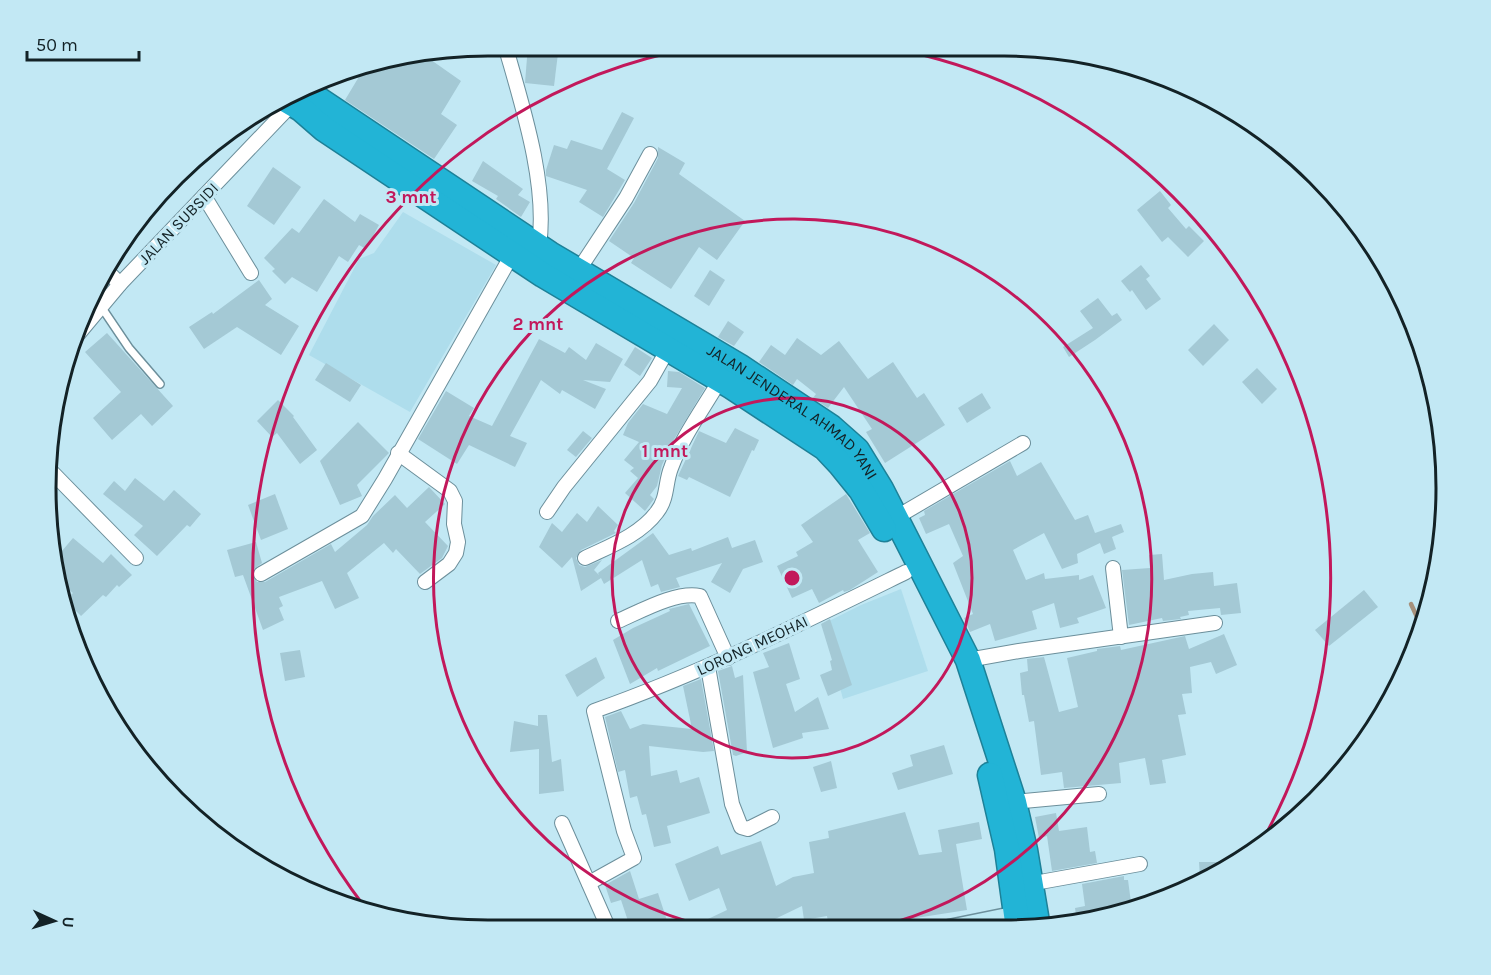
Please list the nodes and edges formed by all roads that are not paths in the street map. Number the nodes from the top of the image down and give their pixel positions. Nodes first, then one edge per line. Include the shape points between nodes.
1 (508, 56) edge
2 (297, 99) edge
3 (295, 100) edge
4 (285, 106) edge
5 (650, 153) dead end
6 (204, 196) junction
7 (539, 246) junction
8 (513, 253) junction
9 (578, 271) junction
10 (251, 273) dead end
11 (111, 275) edge
12 (120, 284) junction
13 (100, 305) junction
14 (90, 318) edge
15 (668, 349) junction
16 (720, 380) junction
17 (160, 384) dead end
18 (1023, 443) dead end
19 (398, 453) junction
20 (56, 476) edge
21 (547, 512) dead end
22 (895, 518) junction
23 (136, 558) dead end
24 (585, 558) dead end
25 (1113, 568) dead end
26 (906, 572) junction
27 (261, 574) dead end
28 (425, 582) dead end
29 (618, 621) dead end
30 (1215, 623) dead end
31 (1121, 637) junction
32 (728, 658) junction
33 (968, 660) junction
34 (708, 667) junction
35 (1099, 794) dead end
36 (1014, 802) junction
37 (772, 818) dead end
38 (562, 823) dead end
39 (1140, 864) dead end
40 (589, 883) junction
41 (1029, 884) junction
42 (1026, 919) edge
43 (1027, 919) edge
44 (605, 920) edge

1 - 7 street via 535,164 542,226
2 - 7 highway, JALAN JENDERAL AHMAD YANI
3 - 8 highway, JALAN JENDERAL AHMAD YANI via 324,129
4 - 6 street, JALAN SUBSIDI
5 - 9 street via 622,205
6 - 10 street
6 - 12 street, JALAN SUBSIDI
7 - 9 highway, JALAN JENDERAL AHMAD YANI
8 - 15 highway, JALAN JENDERAL AHMAD YANI
8 - 19 street
9 - 22 highway, JALAN JENDERAL AHMAD YANI via 739,366 831,427 857,450
11 - 12 street
12 - 13 street, JALAN SUBSIDI
13 - 14 street, JALAN SUBSIDI
13 - 17 lane
15 - 16 highway, JALAN JENDERAL AHMAD YANI
15 - 21 street via 650,381
16 - 24 street via 675,459 658,512 636,532
16 - 26 highway, JALAN JENDERAL AHMAD YANI via 825,448 874,510
18 - 22 street
19 - 27 street via 362,516
19 - 28 street via 450,491 455,501 456,553 449,564
20 - 23 street
22 - 33 highway, JALAN JENDERAL AHMAD YANI
25 - 31 street
26 - 32 street, LORONG MEOHAI
26 - 42 highway, JALAN JENDERAL AHMAD YANI via 955,672 987,761
29 - 32 street via 674,598 700,596
30 - 31 street
31 - 33 street
32 - 34 street, LORONG MEOHAI
33 - 36 highway, JALAN JENDERAL AHMAD YANI
34 - 37 street via 737,820 748,829
34 - 40 street, LORONG MEOHAI via 594,711 634,858
35 - 36 street
36 - 41 highway, JALAN JENDERAL AHMAD YANI
38 - 40 street
39 - 41 street
40 - 44 street
41 - 43 highway, JALAN JENDERAL AHMAD YANI

